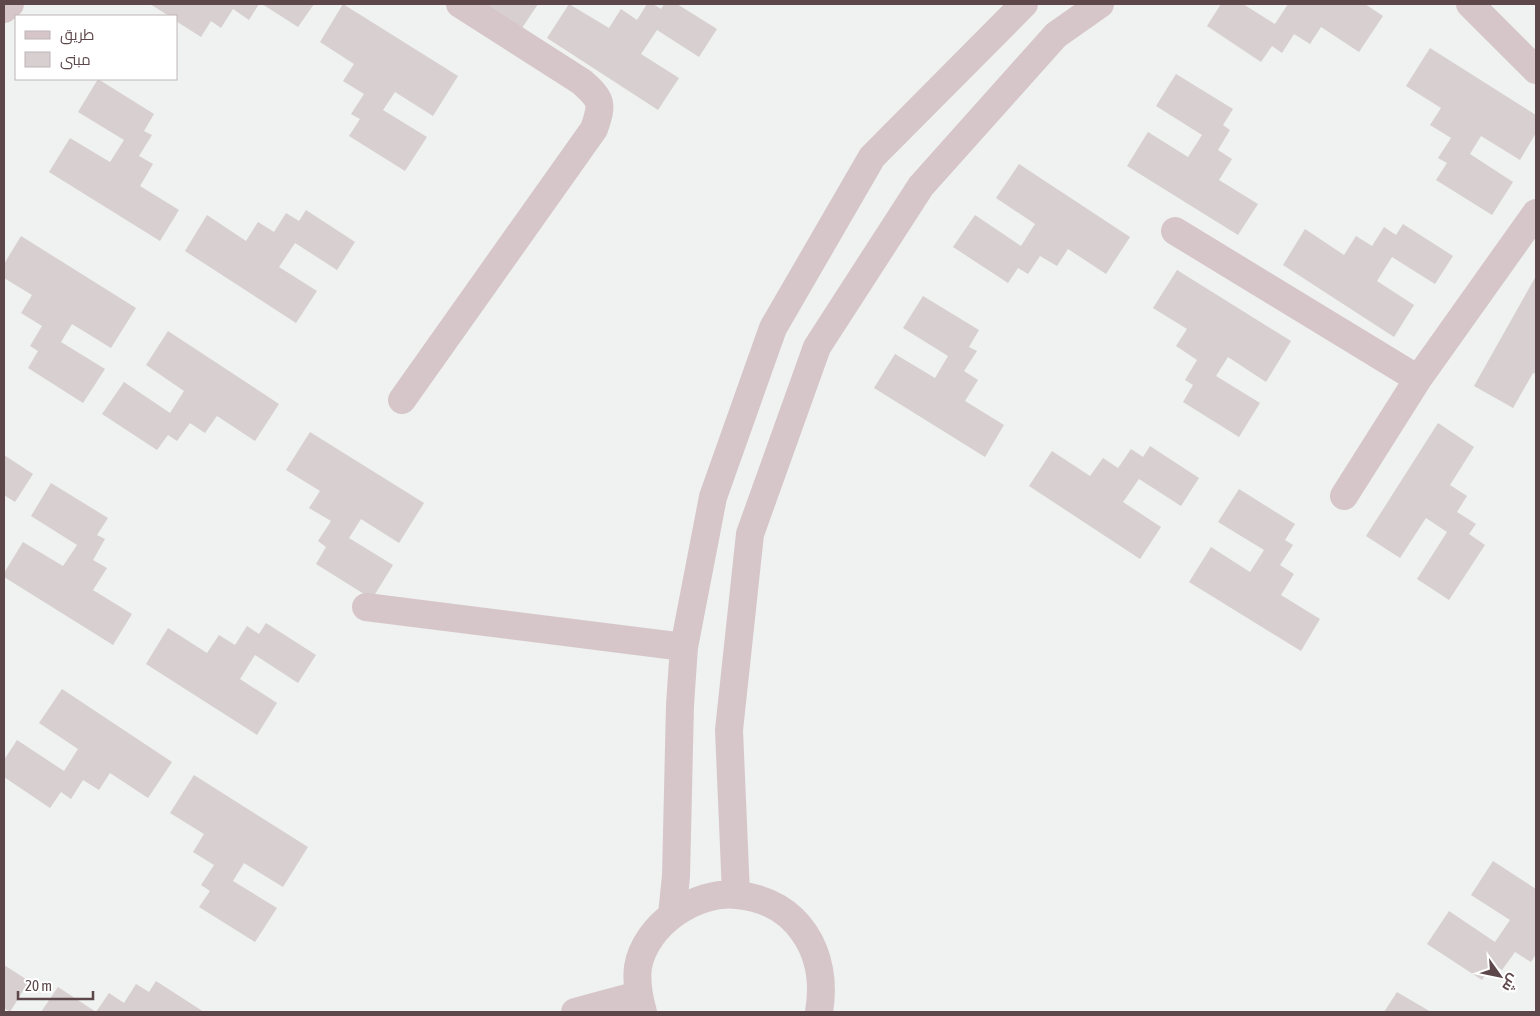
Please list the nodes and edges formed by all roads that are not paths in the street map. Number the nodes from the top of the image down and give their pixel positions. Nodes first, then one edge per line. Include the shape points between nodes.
1 (10, 4) edge
2 (460, 4) edge
3 (1024, 4) edge
4 (1100, 4) edge
5 (1470, 4) edge
6 (4, 9) edge
7 (1536, 70) edge
8 (1536, 213) edge
9 (1175, 231) dead end
10 (1418, 379) junction
11 (402, 400) dead end
12 (1344, 496) dead end
13 (366, 607) dead end
14 (684, 647) junction
15 (736, 894) junction
16 (672, 914) junction
17 (641, 1004) edge
18 (575, 1012) edge
19 (819, 1012) edge

1 - 6 street
2 - 11 street via 582,82 598,96 601,108 594,129
3 - 14 street via 872,158 773,328 713,497
4 - 15 street via 1056,35 921,186 817,347 750,534 729,730
5 - 7 street
8 - 10 street
9 - 10 street
10 - 12 street
13 - 14 street
14 - 16 street
15 - 16 street via 700,899
15 - 19 street via 768,902 798,924 816,951 822,983
16 - 17 street via 651,937 638,966
17 - 18 street

